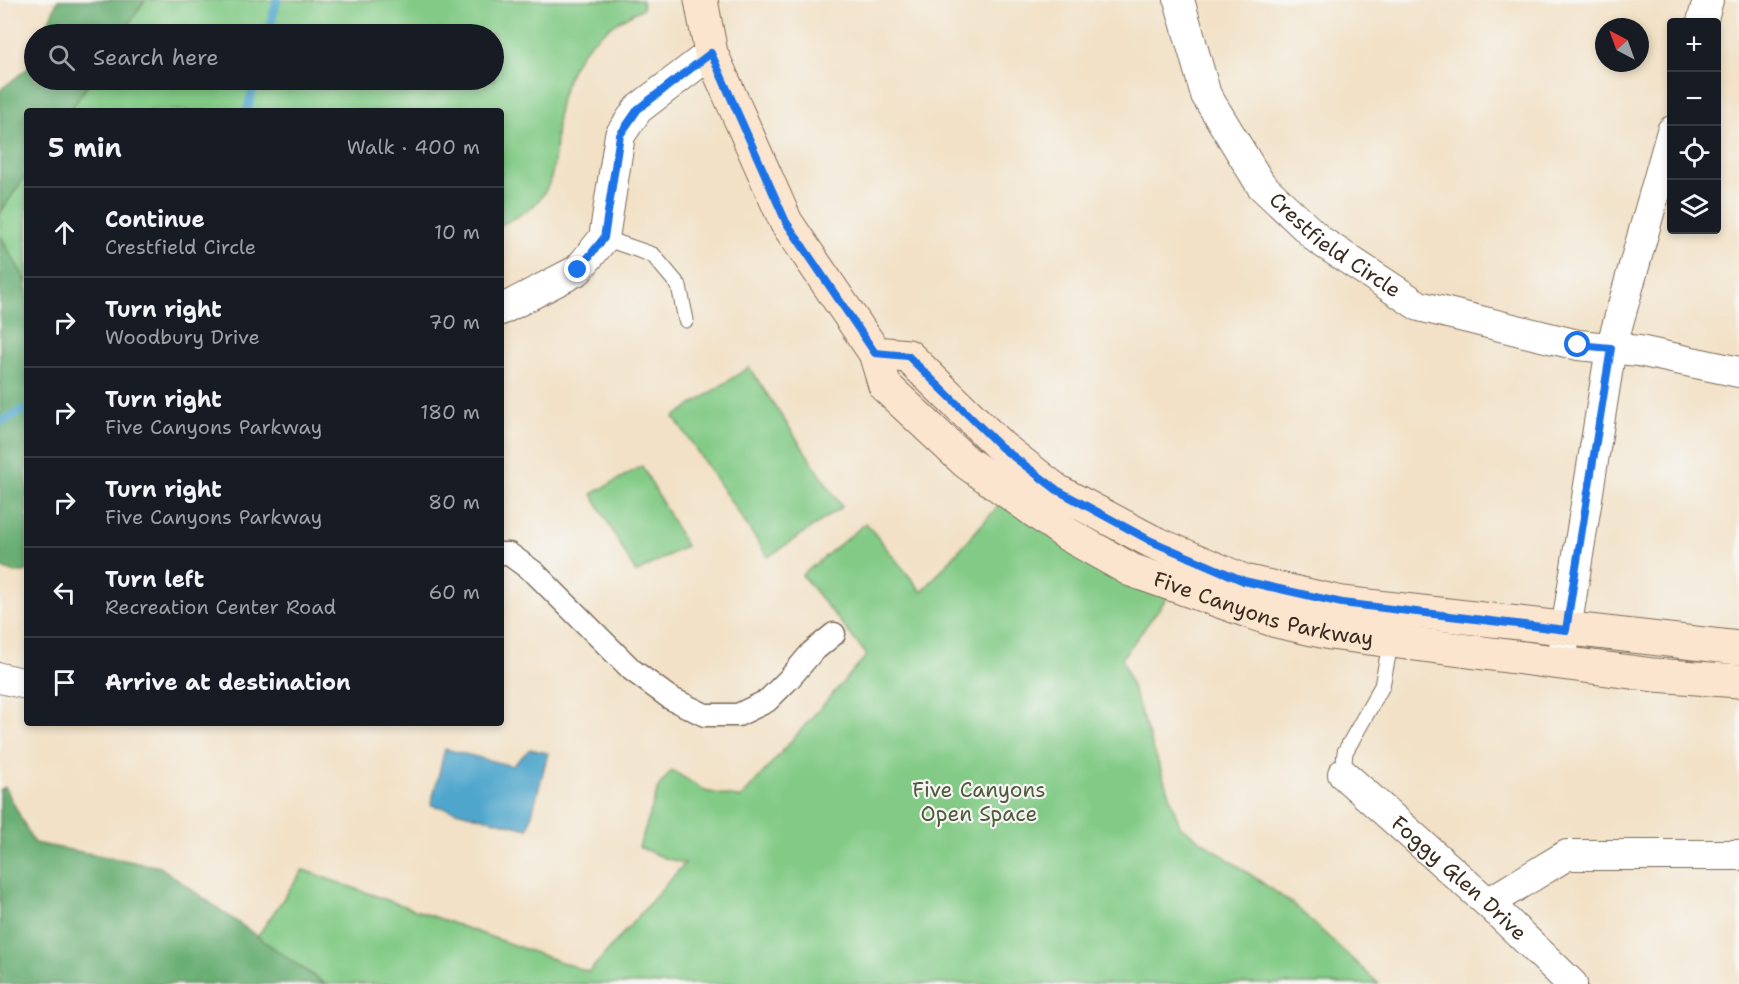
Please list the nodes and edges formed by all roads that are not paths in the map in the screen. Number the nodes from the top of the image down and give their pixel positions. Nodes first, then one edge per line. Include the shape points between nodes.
1 (701, 0) edge
2 (1179, 0) edge
3 (1708, 0) edge
4 (1703, 18) edge
5 (711, 53) junction
6 (1667, 145) edge
7 (604, 238) junction
8 (504, 308) edge
9 (686, 320) dead end
10 (1611, 348) junction
11 (875, 353) junction
12 (1739, 372) edge
13 (504, 554) edge
14 (1566, 630) junction
15 (834, 634) dead end
16 (1391, 640) junction
17 (1739, 648) edge
18 (1562, 662) junction
19 (0, 678) edge
20 (1739, 681) edge
21 (24, 683) edge
22 (1343, 774) joint
23 (1739, 855) edge
24 (1488, 903) junction
25 (1572, 984) edge

1 - 5 main road, Five Canyons Parkway
2 - 10 street, Crestfield Circle via 1206,95 1261,185 1318,240 1419,306 1578,345
3 - 4 street
5 - 7 street via 638,109 620,135
5 - 11 main road, Five Canyons Parkway via 786,222
6 - 10 street
7 - 8 street via 578,270
7 - 9 lane via 652,255 679,286
10 - 12 street, Crestfield Circle
10 - 14 street
11 - 14 main road, Five Canyons Parkway via 908,356 1001,447 1057,490 1151,541 1244,581 1342,603
11 - 16 main road, Five Canyons Parkway via 885,386 966,462 1068,534 1131,570 1276,621 1330,633
13 - 15 street via 536,573 632,670 670,698 705,715 738,715 767,701
14 - 17 main road, Five Canyons Parkway
14 - 18 street
16 - 18 main road, Five Canyons Parkway
16 - 22 lane via 1382,687 1345,752
18 - 20 main road, Five Canyons Parkway via 1654,675
19 - 21 street
22 - 24 street, Foggy Glen Drive
23 - 24 street via 1567,855
24 - 25 street, Foggy Glen Drive

